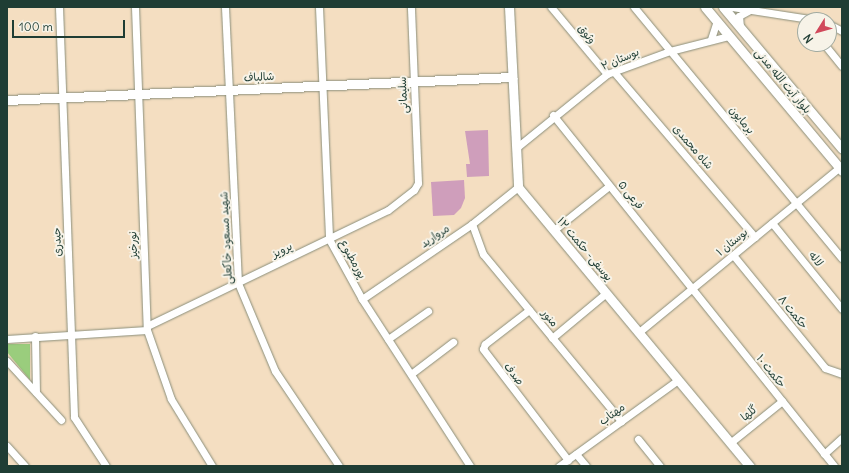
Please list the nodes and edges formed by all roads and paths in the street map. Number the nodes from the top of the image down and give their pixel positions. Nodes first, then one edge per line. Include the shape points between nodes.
1 (59, 7) edge
2 (135, 7) edge
3 (226, 7) edge
4 (319, 7) edge
5 (411, 7) edge
6 (509, 7) edge
7 (551, 7) edge
8 (634, 7) edge
9 (705, 7) edge
10 (723, 7) edge
11 (732, 7) edge
12 (752, 10) junction
13 (797, 17) edge
14 (717, 21) junction
15 (740, 27) junction
16 (729, 36) junction
17 (711, 39) junction
18 (670, 51) junction
19 (831, 52) edge
20 (842, 66) edge
21 (610, 73) junction
22 (512, 77) junction
23 (413, 82) junction
24 (322, 86) junction
25 (230, 90) junction
26 (138, 94) junction
27 (797, 96) junction
28 (62, 98) junction
29 (7, 100) edge
30 (787, 104) junction
31 (553, 115) junction
32 (516, 148) junction
33 (842, 149) edge
34 (841, 169) edge
35 (418, 182) joint
36 (609, 186) junction
37 (518, 187) junction
38 (796, 203) junction
39 (772, 223) junction
40 (472, 224) junction
41 (554, 230) junction
42 (755, 237) junction
43 (329, 239) junction
44 (733, 255) junction
45 (842, 258) edge
46 (238, 283) junction
47 (692, 289) junction
48 (606, 293) junction
49 (362, 299) junction
50 (842, 309) edge
51 (529, 310) junction
52 (428, 311) dead end
53 (147, 328) junction
54 (71, 332) junction
55 (639, 332) junction
56 (36, 336) junction
57 (552, 338) junction
58 (7, 339) edge
59 (388, 339) junction
60 (453, 342) dead end
61 (7, 361) edge
62 (411, 374) junction
63 (842, 374) edge
64 (678, 380) junction
65 (36, 392) junction
66 (782, 401) junction
67 (61, 420) dead end
68 (621, 421) junction
69 (842, 438) edge
70 (638, 439) dead end
71 (730, 443) junction
72 (7, 446) edge
73 (576, 454) junction
74 (824, 454) junction
75 (568, 460) junction
76 (25, 466) edge
77 (106, 466) edge
78 (212, 466) edge
79 (339, 466) edge
80 (470, 466) edge
81 (559, 466) edge
82 (586, 466) edge
83 (660, 466) edge
84 (748, 466) edge
85 (834, 466) edge

1 - 28 street, حیدری
2 - 26 street, نورخیز
3 - 25 street, شهید مسعود خاکعلی
4 - 24 street, پورمطبوع
5 - 23 street, سلیمانی
6 - 22 street
7 - 21 street, وثوق
8 - 18 street, برمایون
9 - 14 street, بلوار آیت الله مدنی
10 - 15 street, بلوار آیت الله مدنی
11 - 12 street
12 - 13 street
12 - 15 street via 739,16
14 - 16 street, بلوار آیت الله مدنی
14 - 17 street
15 - 27 street, بلوار آیت الله مدنی
16 - 17 street, بوستان ۲
16 - 30 street, بلوار آیت الله مدنی
17 - 18 street, بوستان ۲
18 - 21 street, بوستان ۲
18 - 38 street, برمایون
19 - 20 street
21 - 31 street, بوستان ۲
21 - 42 street, شاه محمدی
22 - 23 street, شالباف
22 - 32 street
23 - 24 street, شالباف
23 - 35 street, سلیمانی
24 - 25 street, شالباف
24 - 43 street, پورمطبوع
25 - 26 street, شالباف
25 - 46 street, شهید مسعود خاکعلی
26 - 28 street, شالباف
26 - 53 street, نورخیز
27 - 30 street
27 - 33 street, بلوار آیت الله مدنی
28 - 29 street, شالباف
28 - 54 street, حیدری
30 - 34 street, بلوار آیت الله مدنی
31 - 32 street, بوستان ۲
31 - 36 street, فرعی ۵
32 - 37 street
34 - 38 street, بوستان ۱
35 - 43 street, پرویز via 400,202
36 - 41 street
36 - 47 street, فرعی ۵
37 - 40 street, مروارید
37 - 41 street, یوسفی- حکمت ۱۲
38 - 39 street, بوستان ۱
38 - 45 street, برمایون
39 - 42 street, بوستان ۱
39 - 50 street, لاله
40 - 49 street, مروارید
40 - 51 street, منور via 483,254
41 - 48 street, یوسفی- حکمت ۱۲
42 - 44 street, بوستان ۱
43 - 46 street, پرویز
43 - 49 street, پورمطبوع
44 - 47 street, بوستان ۱
44 - 63 street, حکمت ۸ via 825,368
46 - 53 street, پرویز
46 - 79 street, شهید مسعود خاکعلی via 275,371
47 - 55 street, بوستان ۱
47 - 66 street, حکمت ۱۰
48 - 55 street, یوسفی- حکمت ۱۲
48 - 57 street
49 - 59 street, پورمطبوع
51 - 57 street, منور
51 - 75 street, صدف via 485,344 483,349
52 - 59 street
53 - 54 street, پرویز
53 - 78 street, نورخیز via 171,399
54 - 56 street, پرویز
54 - 77 street, حیدری via 74,417
55 - 64 street, یوسفی- حکمت ۱۲
56 - 58 street, پرویز
56 - 65 street
57 - 68 street, منور
59 - 62 street, پورمطبوع
60 - 62 street
61 - 65 street
62 - 80 street, پورمطبوع
64 - 68 street, مهتاب
64 - 71 street, یوسفی- حکمت ۱۲
65 - 67 street
66 - 71 street, گلها
66 - 74 street, حکمت ۱۰
68 - 73 street, مهتاب
69 - 74 street
70 - 83 street
71 - 84 street, یوسفی- حکمت ۱۲
72 - 76 street
73 - 75 street, مهتاب
73 - 82 street
74 - 85 street, حکمت ۱۰
75 - 81 street, مهتاب

